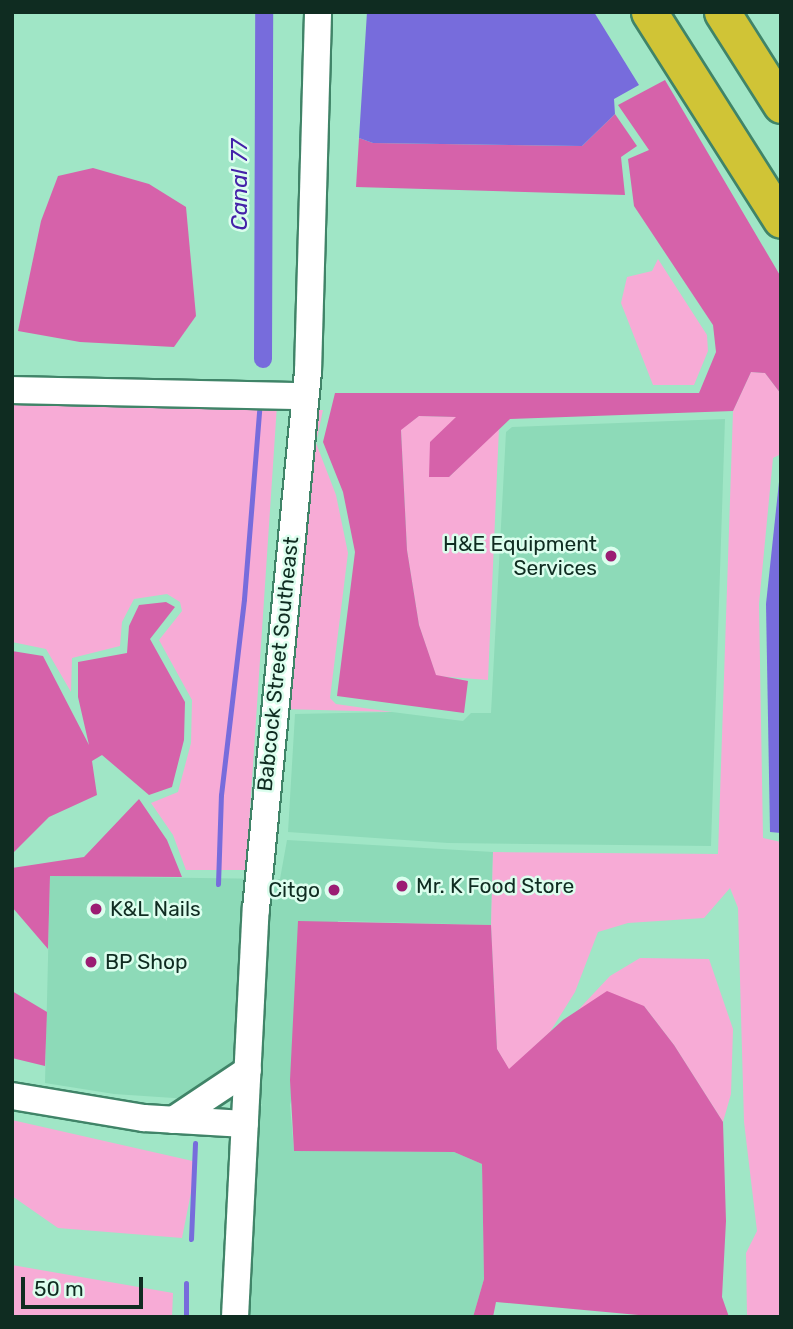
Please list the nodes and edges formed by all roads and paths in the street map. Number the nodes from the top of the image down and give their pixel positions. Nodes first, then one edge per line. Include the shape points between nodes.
1 (318, 12) edge
2 (649, 12) edge
3 (722, 12) edge
4 (781, 105) edge
5 (781, 220) edge
6 (12, 390) edge
7 (305, 396) junction
8 (248, 1070) junction
9 (12, 1096) edge
10 (173, 1120) junction
11 (245, 1124) junction
12 (235, 1317) edge

1 - 7 main road, Babcock Street Southeast
2 - 5 highway
3 - 4 highway
6 - 7 main road
7 - 8 main road, Babcock Street Southeast via 263,826
8 - 10 main road
8 - 11 main road, Babcock Street Southeast
9 - 10 main road via 65,1108
10 - 11 main road
11 - 12 main road, Babcock Street Southeast

